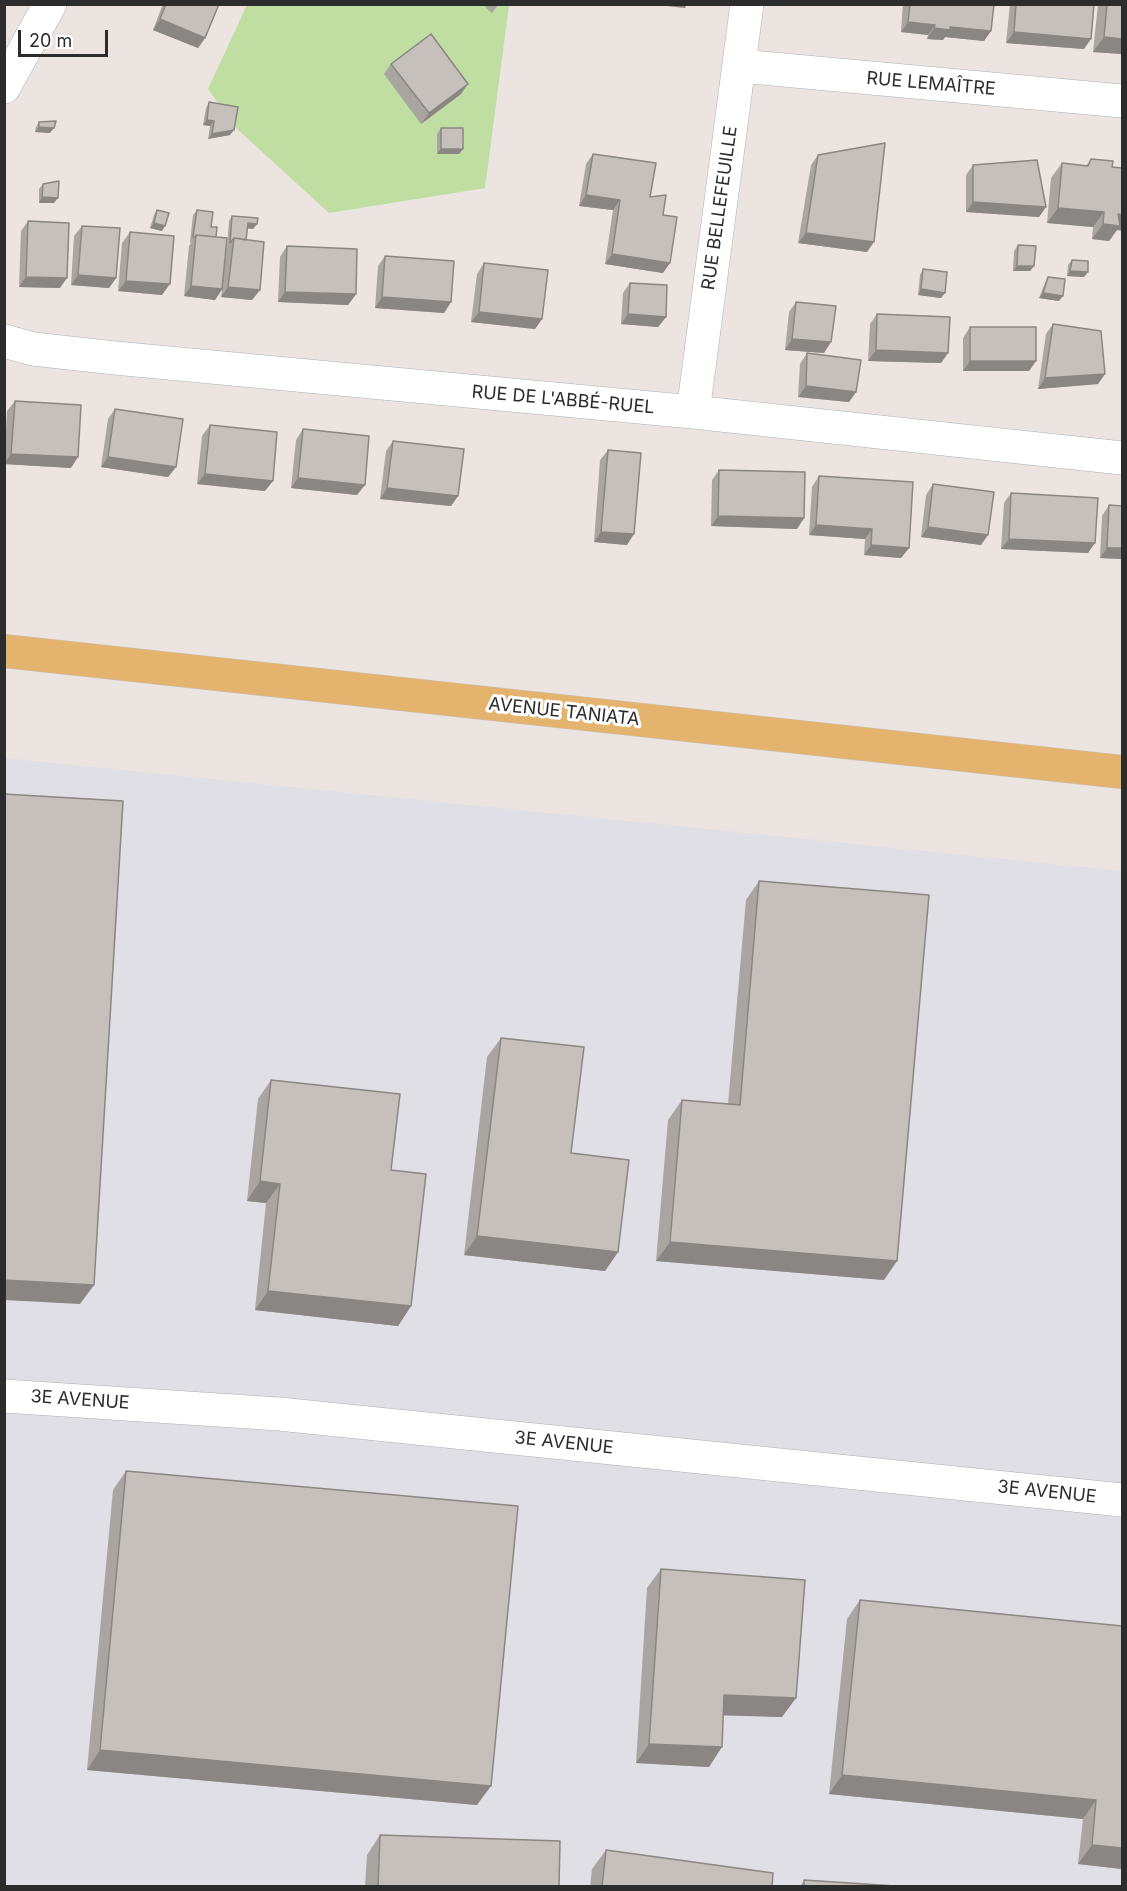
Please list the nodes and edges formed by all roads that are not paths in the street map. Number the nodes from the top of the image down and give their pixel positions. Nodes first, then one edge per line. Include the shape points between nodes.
1 (50, 4) edge
2 (747, 4) edge
3 (740, 66) junction
4 (4, 87) edge
5 (1122, 101) edge
6 (4, 341) edge
7 (693, 412) junction
8 (1122, 458) edge
9 (4, 651) edge
10 (1122, 772) edge
11 (4, 1395) edge
12 (1122, 1500) edge

1 - 4 street
2 - 3 street, RUE BELLEFEUILLE
3 - 5 street, RUE LEMAÎTRE
3 - 7 street, RUE BELLEFEUILLE
6 - 7 street, RUE DE L'ABBÉ-RUEL via 33,350
7 - 8 street, RUE DE L'ABBÉ-RUEL
9 - 10 main road, AVENUE TANIATA
11 - 12 street, 3E AVENUE via 279,1414

